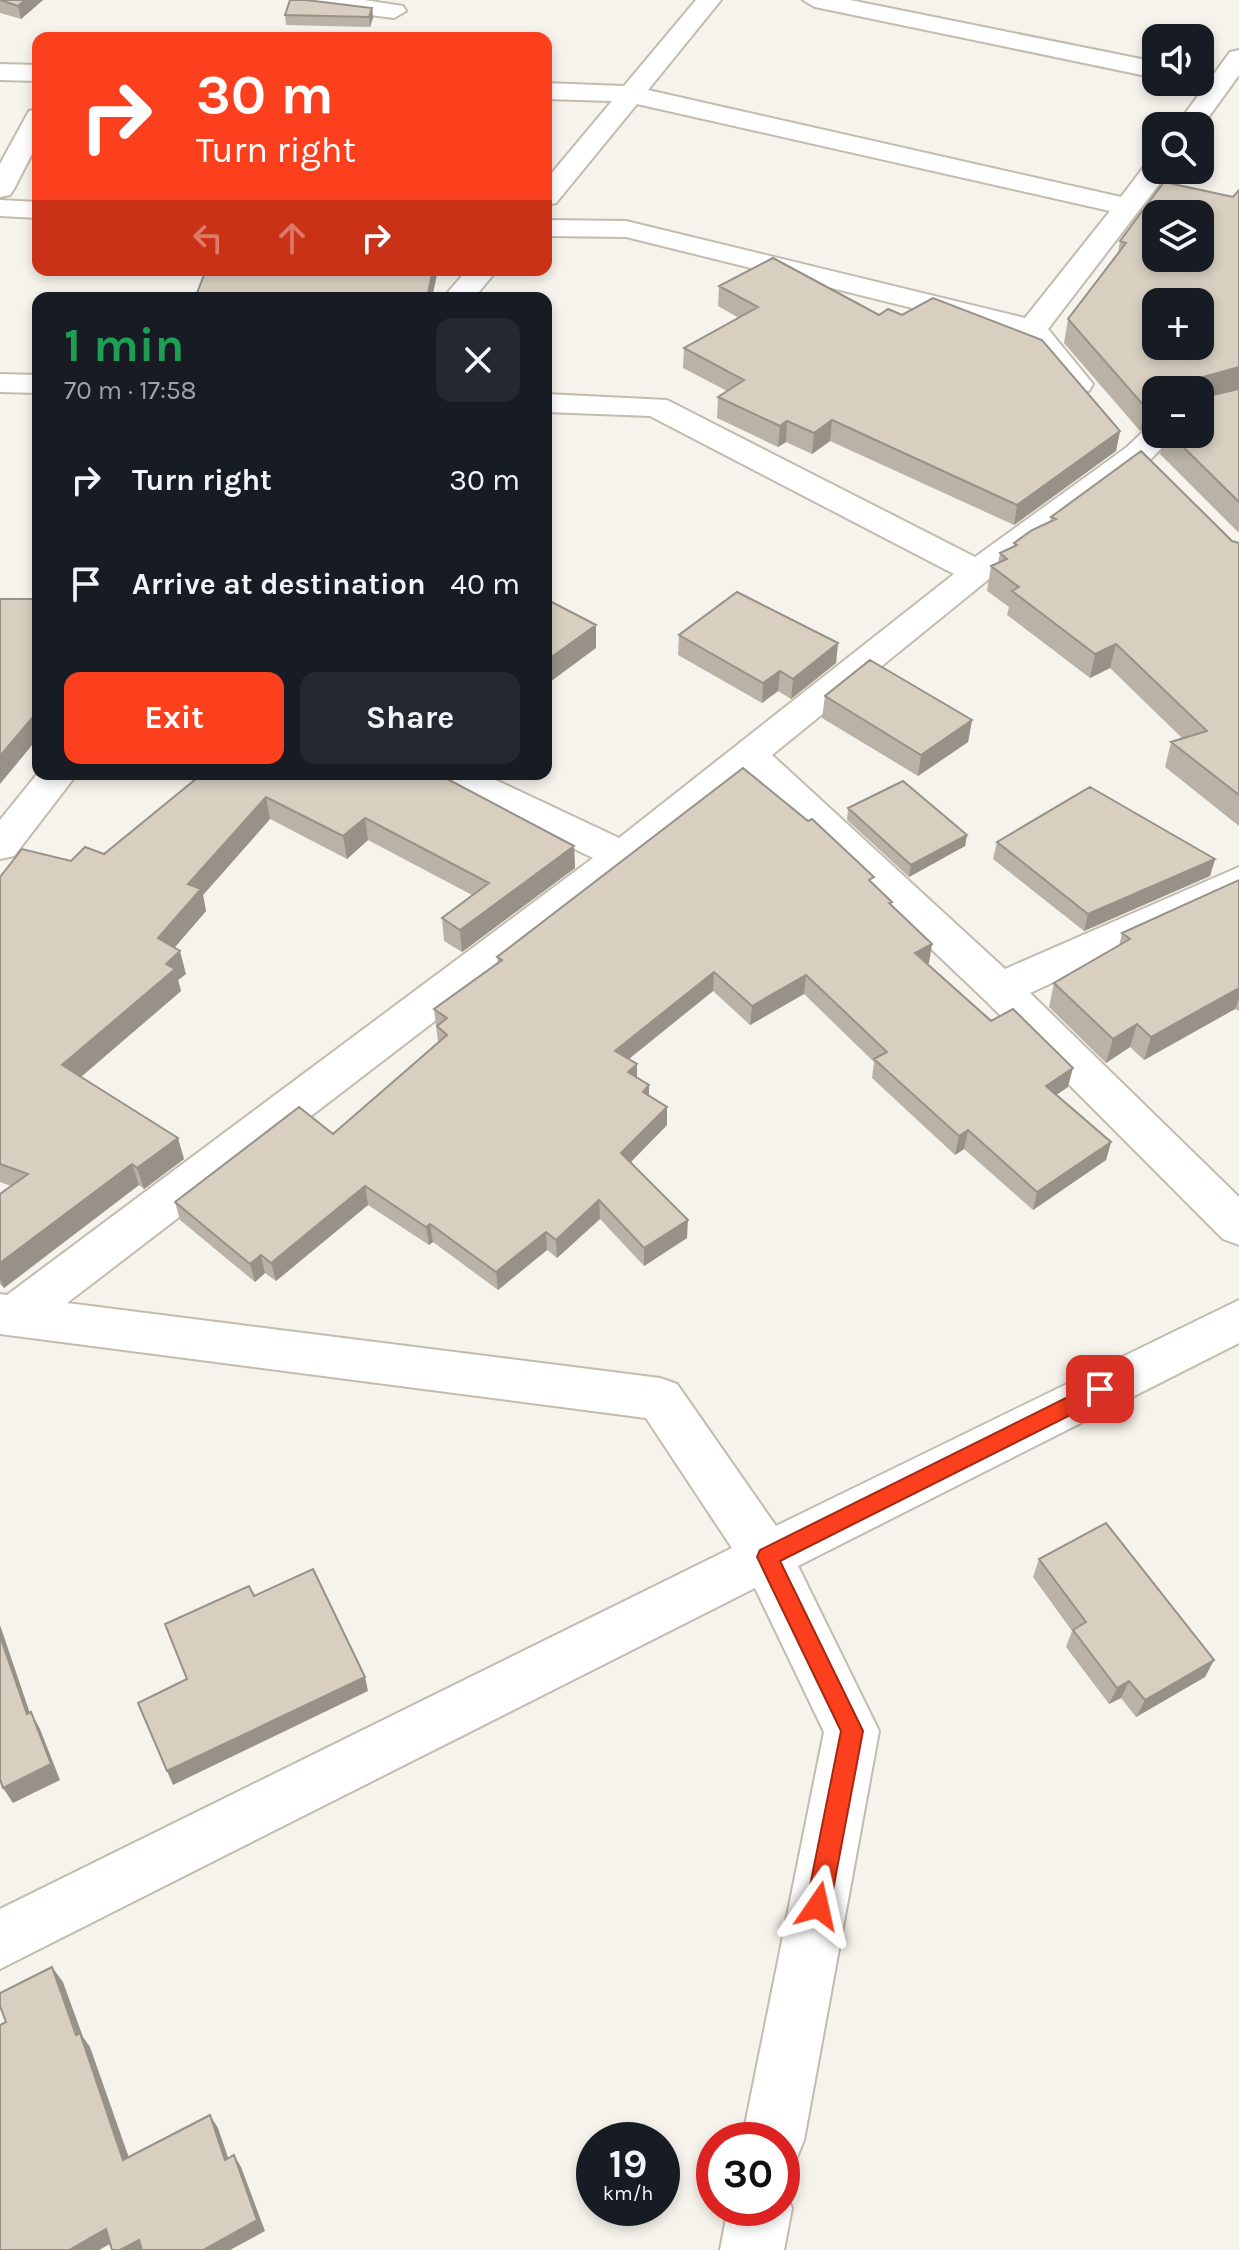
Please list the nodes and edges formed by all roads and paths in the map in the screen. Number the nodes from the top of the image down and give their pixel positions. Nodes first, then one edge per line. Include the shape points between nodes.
1 (307, 0) edge
2 (709, 0) edge
3 (815, 0) edge
4 (396, 6) edge
5 (388, 32) edge
6 (1239, 57) edge
7 (1142, 67) edge
8 (0, 72) edge
9 (32, 73) edge
10 (1220, 82) edge
11 (552, 91) edge
12 (629, 94) junction
13 (1199, 112) edge
14 (32, 128) edge
15 (1146, 184) edge
16 (0, 189) edge
17 (552, 190) edge
18 (1129, 207) junction
19 (0, 208) edge
20 (32, 210) edge
21 (552, 228) edge
22 (478, 276) edge
23 (463, 292) edge
24 (1032, 329) junction
25 (0, 383) edge
26 (32, 384) edge
27 (552, 403) edge
28 (1135, 441) edge
29 (977, 572) junction
30 (748, 754) junction
31 (53, 780) edge
32 (464, 780) edge
33 (0, 846) edge
34 (623, 856) junction
35 (1239, 881) edge
36 (1000, 989) junction
37 (1239, 1226) edge
38 (8, 1315) edge
39 (1239, 1320) edge
40 (767, 1557) junction
41 (0, 1940) edge
42 (776, 2122) edge
43 (757, 2226) edge
44 (752, 2250) edge

1 - 4 street
2 - 12 street
3 - 7 street
4 - 5 street
6 - 10 street
8 - 9 street
10 - 13 street
11 - 12 street
12 - 17 street
12 - 18 street
14 - 16 street
15 - 18 street
18 - 24 street
19 - 20 street
21 - 24 street via 626,229
22 - 23 street
24 - 28 street
25 - 26 street
27 - 29 street via 656,407
28 - 29 street
29 - 30 street
30 - 34 street
30 - 36 street
31 - 33 street
32 - 34 street
34 - 38 street
35 - 36 street
36 - 37 street
38 - 40 street via 660,1399
39 - 40 street
40 - 41 street
40 - 42 street via 852,1731
43 - 44 street

